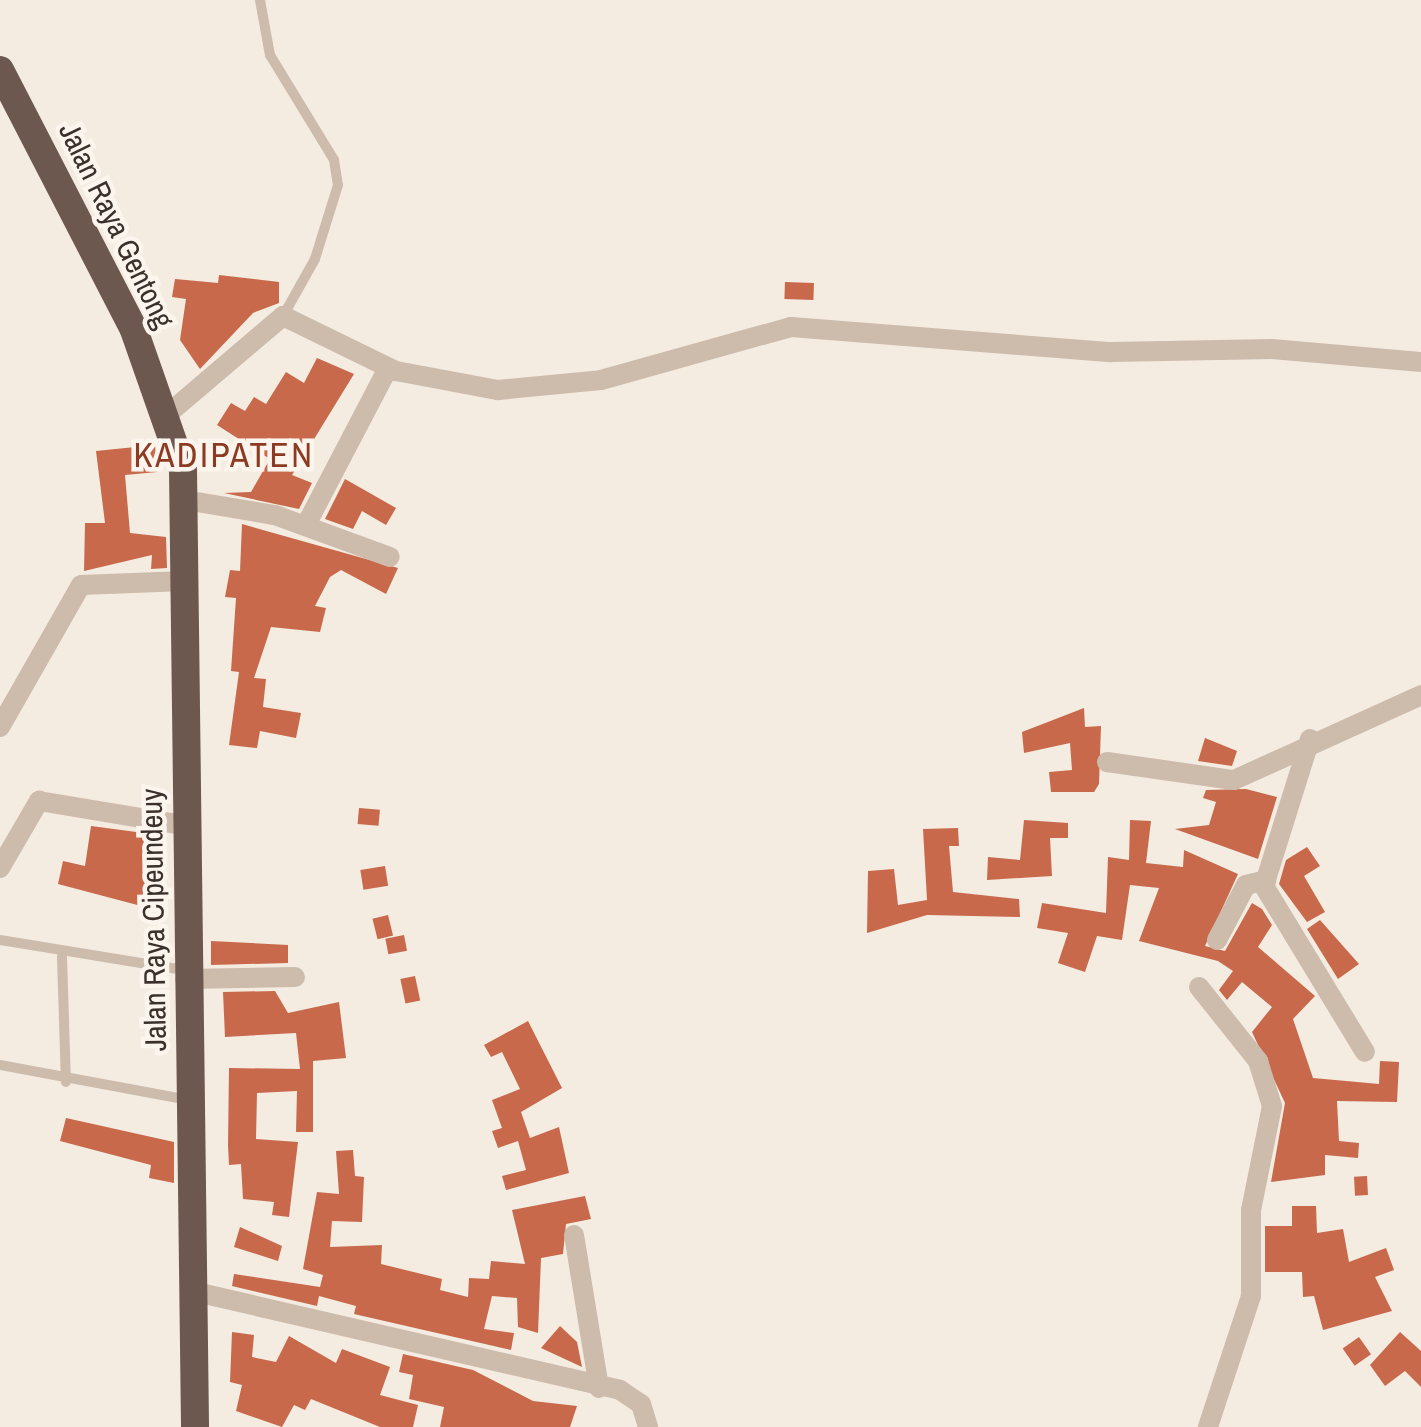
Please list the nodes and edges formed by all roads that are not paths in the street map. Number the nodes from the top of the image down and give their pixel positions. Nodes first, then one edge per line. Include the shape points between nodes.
1 (260, 0) edge
2 (0, 70) edge
3 (283, 316) junction
4 (1421, 362) edge
5 (388, 368) junction
6 (169, 413) junction
7 (185, 500) junction
8 (306, 525) junction
9 (390, 557) dead end
10 (185, 580) junction
11 (1421, 695) edge
12 (0, 727) edge
13 (1310, 739) junction
14 (1107, 762) dead end
15 (182, 825) junction
16 (0, 868) edge
17 (1266, 880) junction
18 (0, 940) edge
19 (1217, 940) dead end
20 (62, 956) junction
21 (184, 974) junction
22 (296, 977) dead end
23 (1199, 987) dead end
24 (1365, 1052) dead end
25 (0, 1065) edge
26 (66, 1082) junction
27 (189, 1100) junction
28 (574, 1235) dead end
29 (196, 1292) junction
30 (599, 1388) junction
31 (194, 1427) edge
32 (648, 1427) edge
33 (1208, 1427) edge

1 - 3 lane via 270,55 334,160 338,185 315,259
2 - 6 highway, Jalan Raya Gentong via 90,234
3 - 5 street
3 - 6 street
4 - 5 street via 1272,349 1005,346 791,327 559,387 458,386
5 - 8 street
6 - 7 highway, Jalan Raya Cipeundeuy
7 - 8 street
7 - 10 highway, Jalan Raya Cipeundeuy
8 - 9 street
10 - 12 street via 81,585
10 - 15 highway, Jalan Raya Cipeundeuy
11 - 13 street
13 - 14 street via 1234,780
13 - 17 street
15 - 16 street via 39,800
15 - 21 highway, Jalan Raya Cipeundeuy
17 - 19 street via 1246,885
17 - 24 street
18 - 20 lane
20 - 21 lane
20 - 26 lane
21 - 22 street
21 - 27 highway, Jalan Raya Cipeundeuy
23 - 33 street via 1258,1061 1272,1106 1251,1210 1251,1296
25 - 26 lane
26 - 27 lane
27 - 29 highway, Jalan Raya Cipeundeuy
28 - 30 street
29 - 30 street
29 - 31 highway, Jalan Raya Cipeundeuy
30 - 32 street via 630,1394

